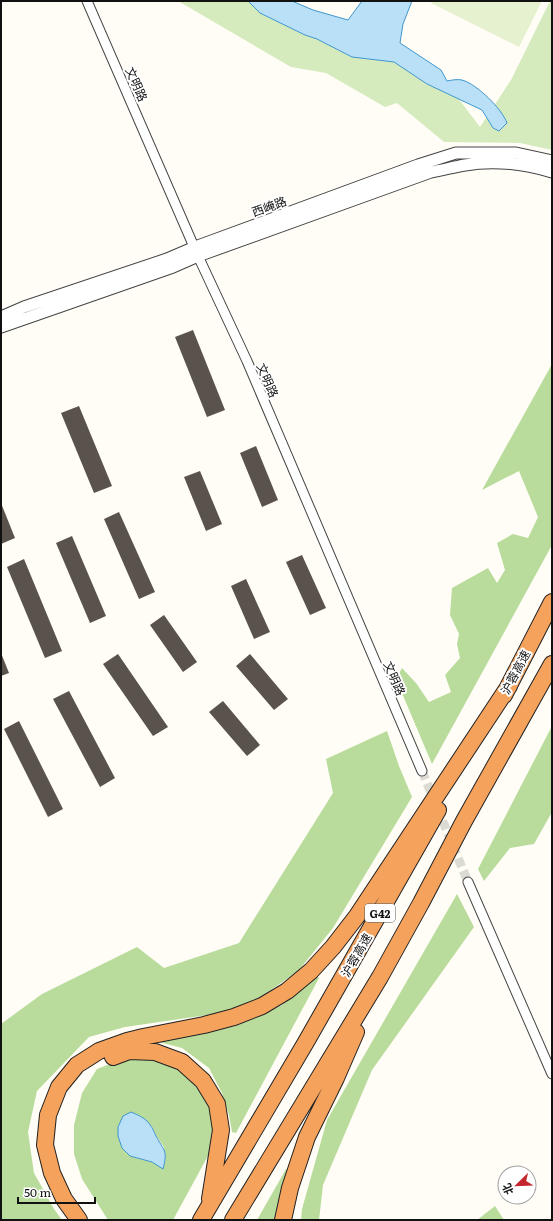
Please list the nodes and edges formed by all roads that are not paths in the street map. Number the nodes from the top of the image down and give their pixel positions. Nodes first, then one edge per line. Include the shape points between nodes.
1 (87, 1) edge
2 (552, 161) edge
3 (552, 172) edge
4 (196, 252) junction
5 (1, 316) edge
6 (1, 327) edge
7 (552, 602) edge
8 (552, 664) edge
9 (509, 686) junction
10 (422, 772) tunnel mouth
11 (468, 882) tunnel mouth
12 (380, 977) junction
13 (552, 1074) edge
14 (205, 1214) edge
15 (79, 1220) edge
16 (92, 1220) edge
17 (233, 1220) edge
18 (283, 1220) edge

1 - 4 street, 文明路
2 - 4 street, 西崦路 via 516,153 456,153 418,165
3 - 4 street, 西崦路 via 536,167 498,163 466,164 431,172
4 - 5 street, 西崦路 via 167,258
4 - 6 street, 西崦路 via 173,267
4 - 10 street, 文明路 via 247,361
7 - 9 highway, 沪蓉高速 / G42
8 - 12 highway, G42
9 - 14 highway, 沪蓉高速 / G42
9 - 15 highway via 356,916 311,971 287,991 262,1006 234,1017 143,1037 99,1051 77,1065 64,1081 48,1115 45,1145 52,1173 64,1199
11 - 13 street
12 - 17 highway, G42
12 - 18 highway via 307,1137 290,1188
14 - 16 highway via 221,1130 217,1104 203,1081 182,1062 155,1052 129,1051 104,1060 84,1072 68,1092 58,1117 55,1144 62,1170 73,1194

